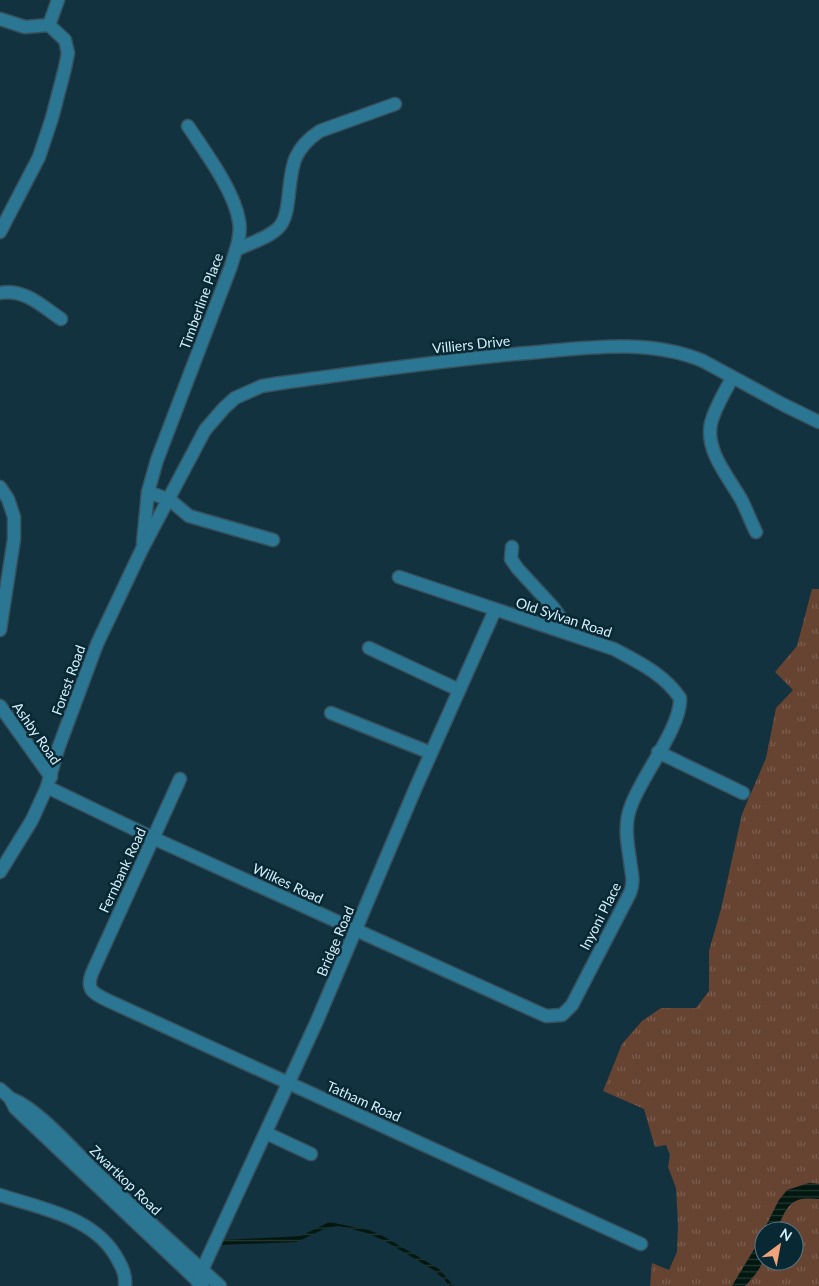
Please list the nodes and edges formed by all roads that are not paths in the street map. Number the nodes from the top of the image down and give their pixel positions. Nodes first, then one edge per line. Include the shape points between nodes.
1 (58, 0) edge
2 (0, 19) edge
3 (49, 25) junction
4 (395, 104) dead end
5 (188, 126) dead end
6 (0, 232) edge
7 (236, 250) junction
8 (0, 293) edge
9 (61, 319) dead end
10 (732, 378) junction
11 (819, 422) edge
12 (0, 487) edge
13 (148, 492) junction
14 (170, 500) junction
15 (756, 532) dead end
16 (273, 540) dead end
17 (512, 547) dead end
18 (142, 549) junction
19 (399, 578) dead end
20 (495, 610) junction
21 (0, 630) edge
22 (563, 631) junction
23 (369, 648) dead end
24 (459, 690) junction
25 (0, 706) edge
26 (331, 712) dead end
27 (673, 725) joint
28 (658, 752) junction
29 (431, 753) junction
30 (180, 779) dead end
31 (48, 782) junction
32 (743, 793) dead end
33 (153, 838) junction
34 (0, 872) edge
35 (356, 931) junction
36 (92, 973) joint
37 (546, 1016) joint
38 (289, 1083) junction
39 (0, 1089) edge
40 (5, 1102) edge
41 (266, 1133) junction
42 (311, 1154) dead end
43 (0, 1195) edge
44 (641, 1244) dead end
45 (201, 1279) edge
46 (126, 1286) edge
47 (220, 1286) edge

1 - 3 street
2 - 3 street via 25,27
3 - 6 street via 65,40 68,52 39,156
4 - 7 street via 327,128 310,138 302,146 293,165 285,217 280,226
5 - 7 street, Timberline Place via 226,187 235,208 240,228
7 - 13 street, Timberline Place via 156,460
8 - 9 street via 20,292
10 - 11 street, Villiers Drive
10 - 14 street, Villiers Drive via 689,356 671,351 616,347 437,362 262,386 235,398 213,420
10 - 15 street via 716,408 710,435 720,465 742,500
12 - 21 street via 14,517 14,540
13 - 14 street
13 - 18 street, Timberline Place
14 - 16 street via 189,516
14 - 18 street, Forest Road
17 - 22 street via 511,559 553,606 564,622
18 - 31 street, Forest Road via 97,644
19 - 20 street, Old Sylvan Road
20 - 22 street, Old Sylvan Road
20 - 24 street, Bridge Road
22 - 27 street, Old Sylvan Road via 614,649 663,678 680,698 679,713
23 - 24 street
24 - 29 street, Bridge Road
25 - 31 street, Ashby Road
26 - 29 street
27 - 28 street, Inyoni Place
28 - 32 street
28 - 37 street, Inyoni Place via 636,792 627,818 633,885 627,902 572,1005 562,1016
29 - 35 street, Bridge Road
30 - 33 street, Fernbank Road
31 - 33 street, Wilkes Road
31 - 34 street, Forest Road via 32,820
33 - 35 street, Wilkes Road
33 - 36 street, Fernbank Road
35 - 37 street, Wilkes Road
35 - 38 street, Bridge Road
36 - 38 street, Tatham Road via 89,985 97,995
38 - 41 street, Bridge Road
38 - 44 street, Tatham Road
39 - 40 street, Zwartkop Road
40 - 45 street, Zwartkop Road via 21,1103 41,1120 148,1222
41 - 42 street
41 - 45 street, Bridge Road
43 - 46 street via 58,1213 102,1238 115,1254
45 - 47 street, Zwartkop Road

